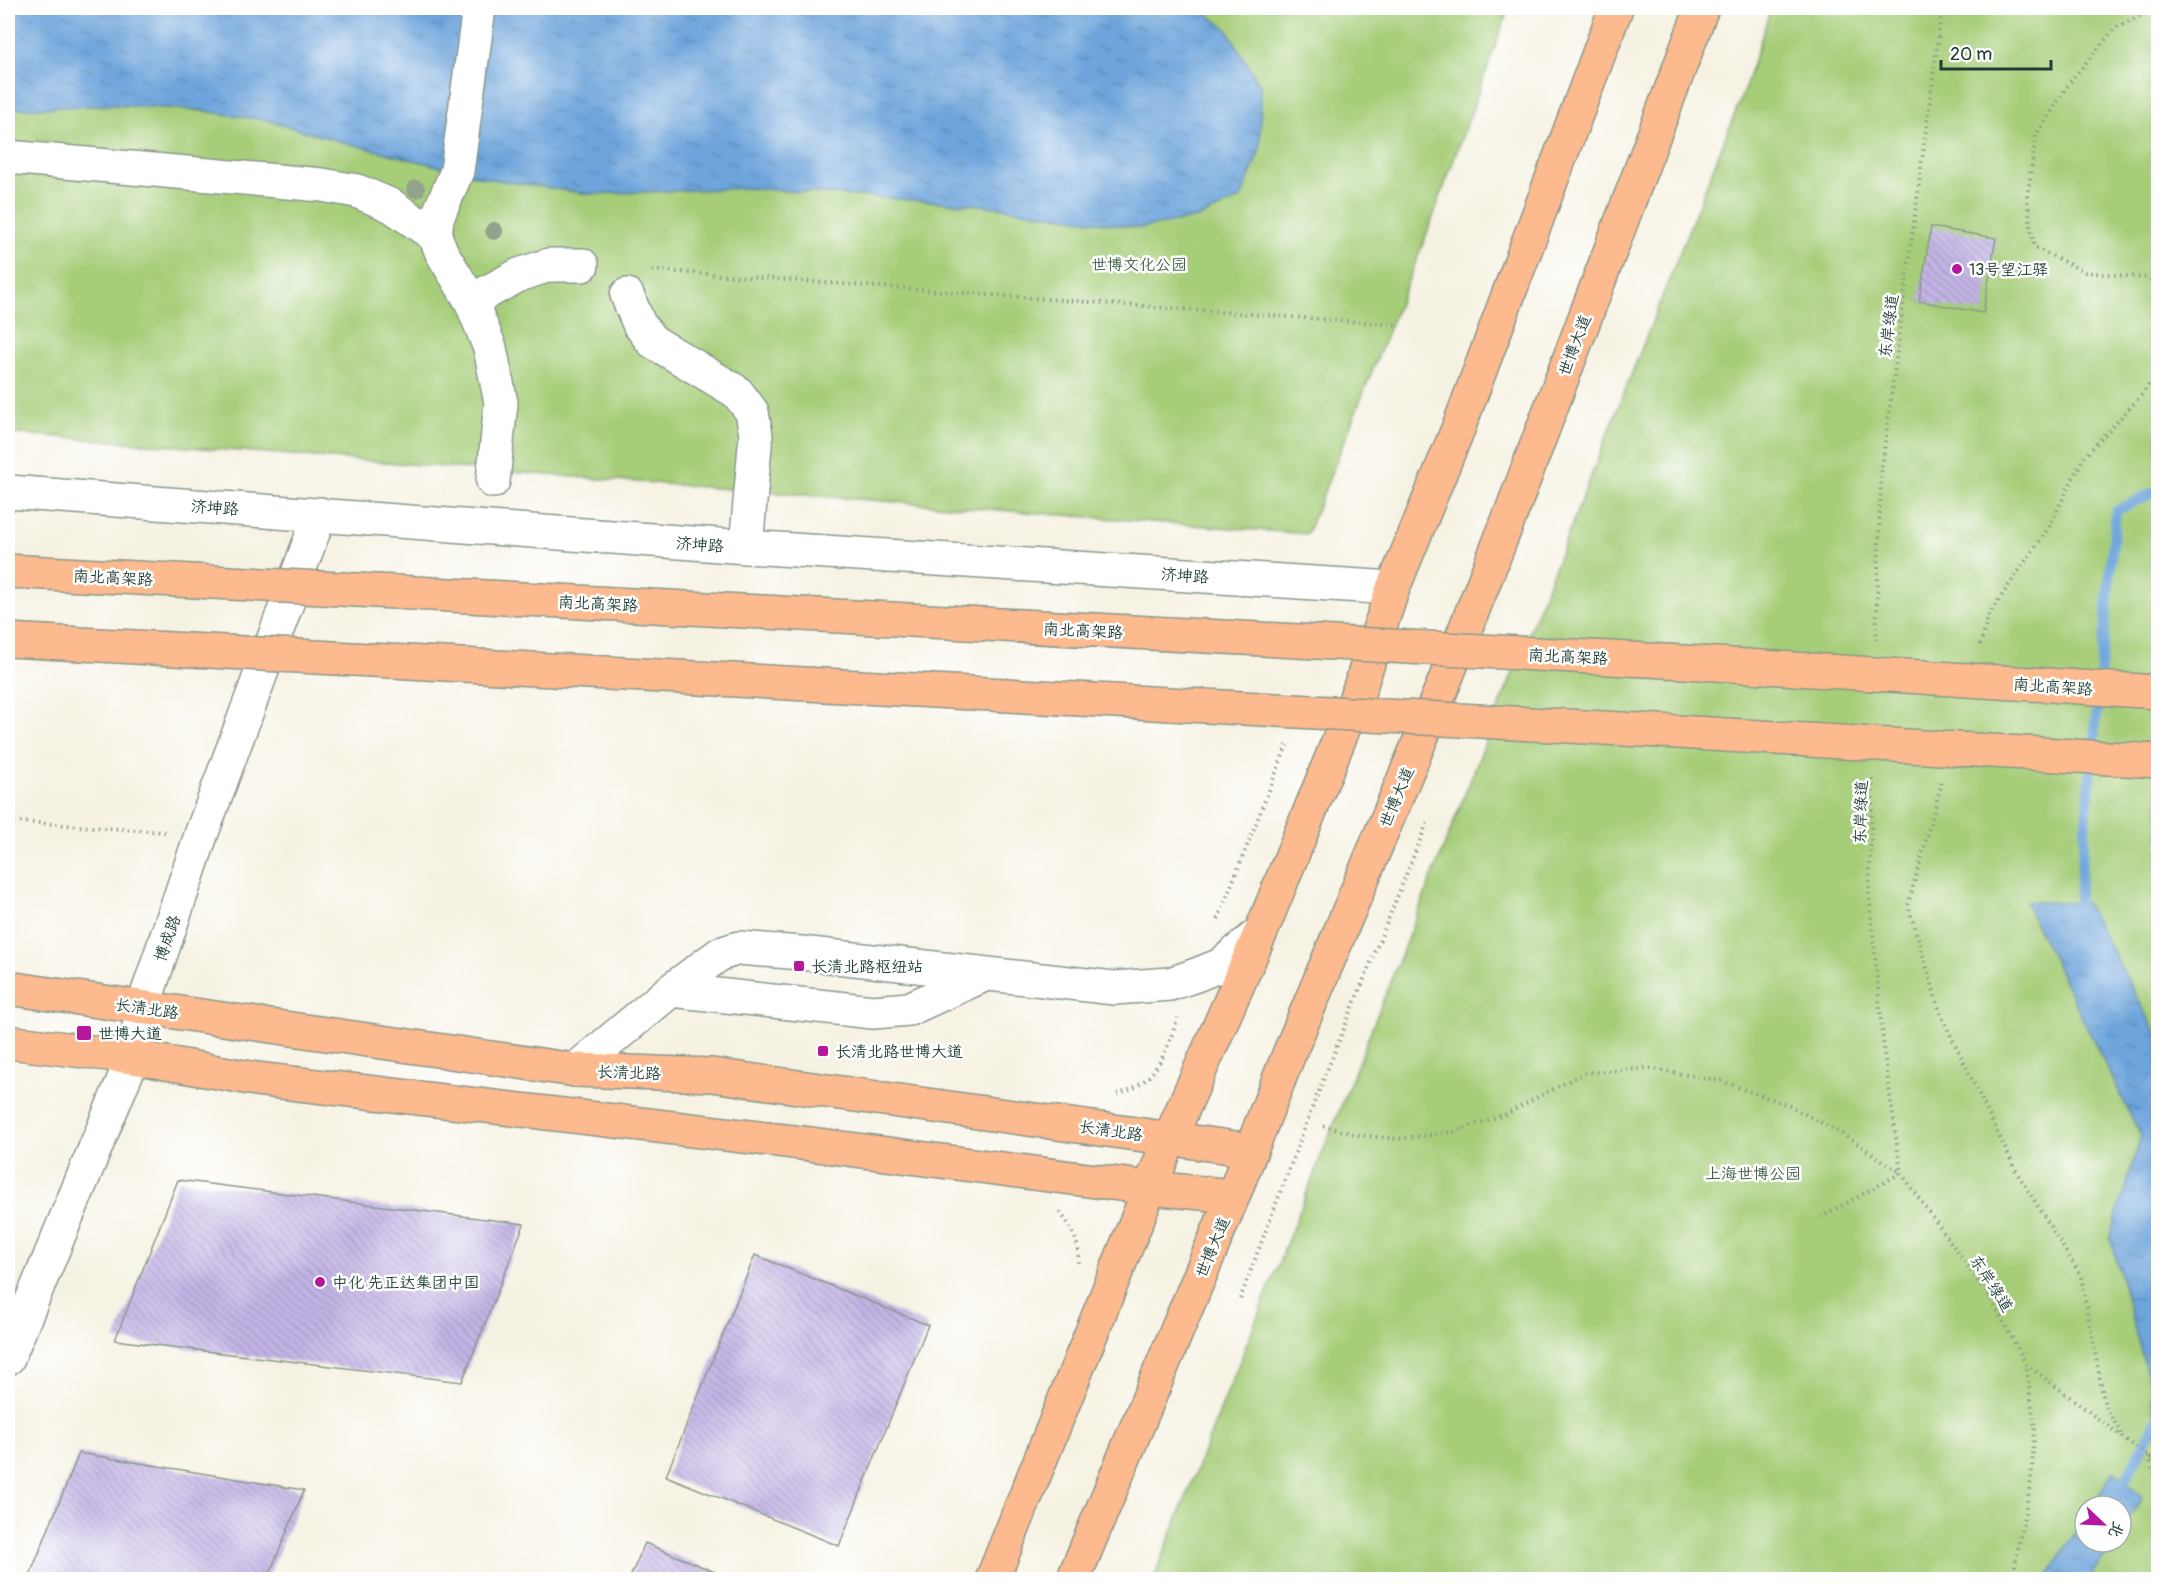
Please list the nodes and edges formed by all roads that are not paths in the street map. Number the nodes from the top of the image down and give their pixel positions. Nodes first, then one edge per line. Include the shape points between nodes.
1 (479, 8) edge
2 (1616, 8) edge
3 (1702, 8) edge
4 (8, 157) edge
5 (435, 236) junction
6 (582, 265) dead end
7 (634, 282) road end
8 (471, 301) junction
9 (493, 481) dead end
10 (8, 492) edge
11 (320, 514) junction
12 (746, 547) junction
13 (8, 571) edge
14 (1393, 588) junction
15 (8, 640) edge
16 (2158, 692) edge
17 (2158, 761) edge
18 (1261, 932) junction
19 (986, 974) junction
20 (8, 988) edge
21 (672, 990) junction
22 (144, 1007) junction
23 (8, 1042) edge
24 (133, 1057) junction
25 (575, 1070) junction
26 (1170, 1138) junction
27 (1251, 1150) junction
28 (1150, 1188) junction
29 (1233, 1196) junction
30 (8, 1358) edge
31 (992, 1580) edge
32 (1073, 1580) edge

1 - 5 street via 457,171 437,218
2 - 14 main road via 1458,429
3 - 27 main road, 世博大道 via 1444,683
4 - 5 street via 357,191 392,206
5 - 8 street
6 - 8 street via 549,265 519,275
7 - 12 street via 639,324 652,341 737,392 752,412 756,435
8 - 9 street via 490,348 501,403
10 - 11 street, 济坤路
11 - 12 street, 济坤路
11 - 22 street, 博成路 via 201,835
12 - 14 street, 济坤路
13 - 16 main road, 南北高架路, bridge
14 - 18 main road via 1359,690
15 - 17 main road, bridge
18 - 19 street via 1221,965 1170,984 1114,988
18 - 26 main road
19 - 21 street via 909,1009 873,1012
19 - 21 street via 739,948 720,954
20 - 22 main road, 长清北路
21 - 25 street
22 - 24 street, 博成路
22 - 25 main road, 长清北路
23 - 24 main road
24 - 28 main road via 255,1079
24 - 30 street, 博成路
25 - 26 main road, 长清北路 via 712,1075
26 - 27 main road, 长清北路
26 - 28 main road
27 - 29 main road, 世博大道
28 - 29 main road
28 - 31 main road
29 - 32 main road, 世博大道

